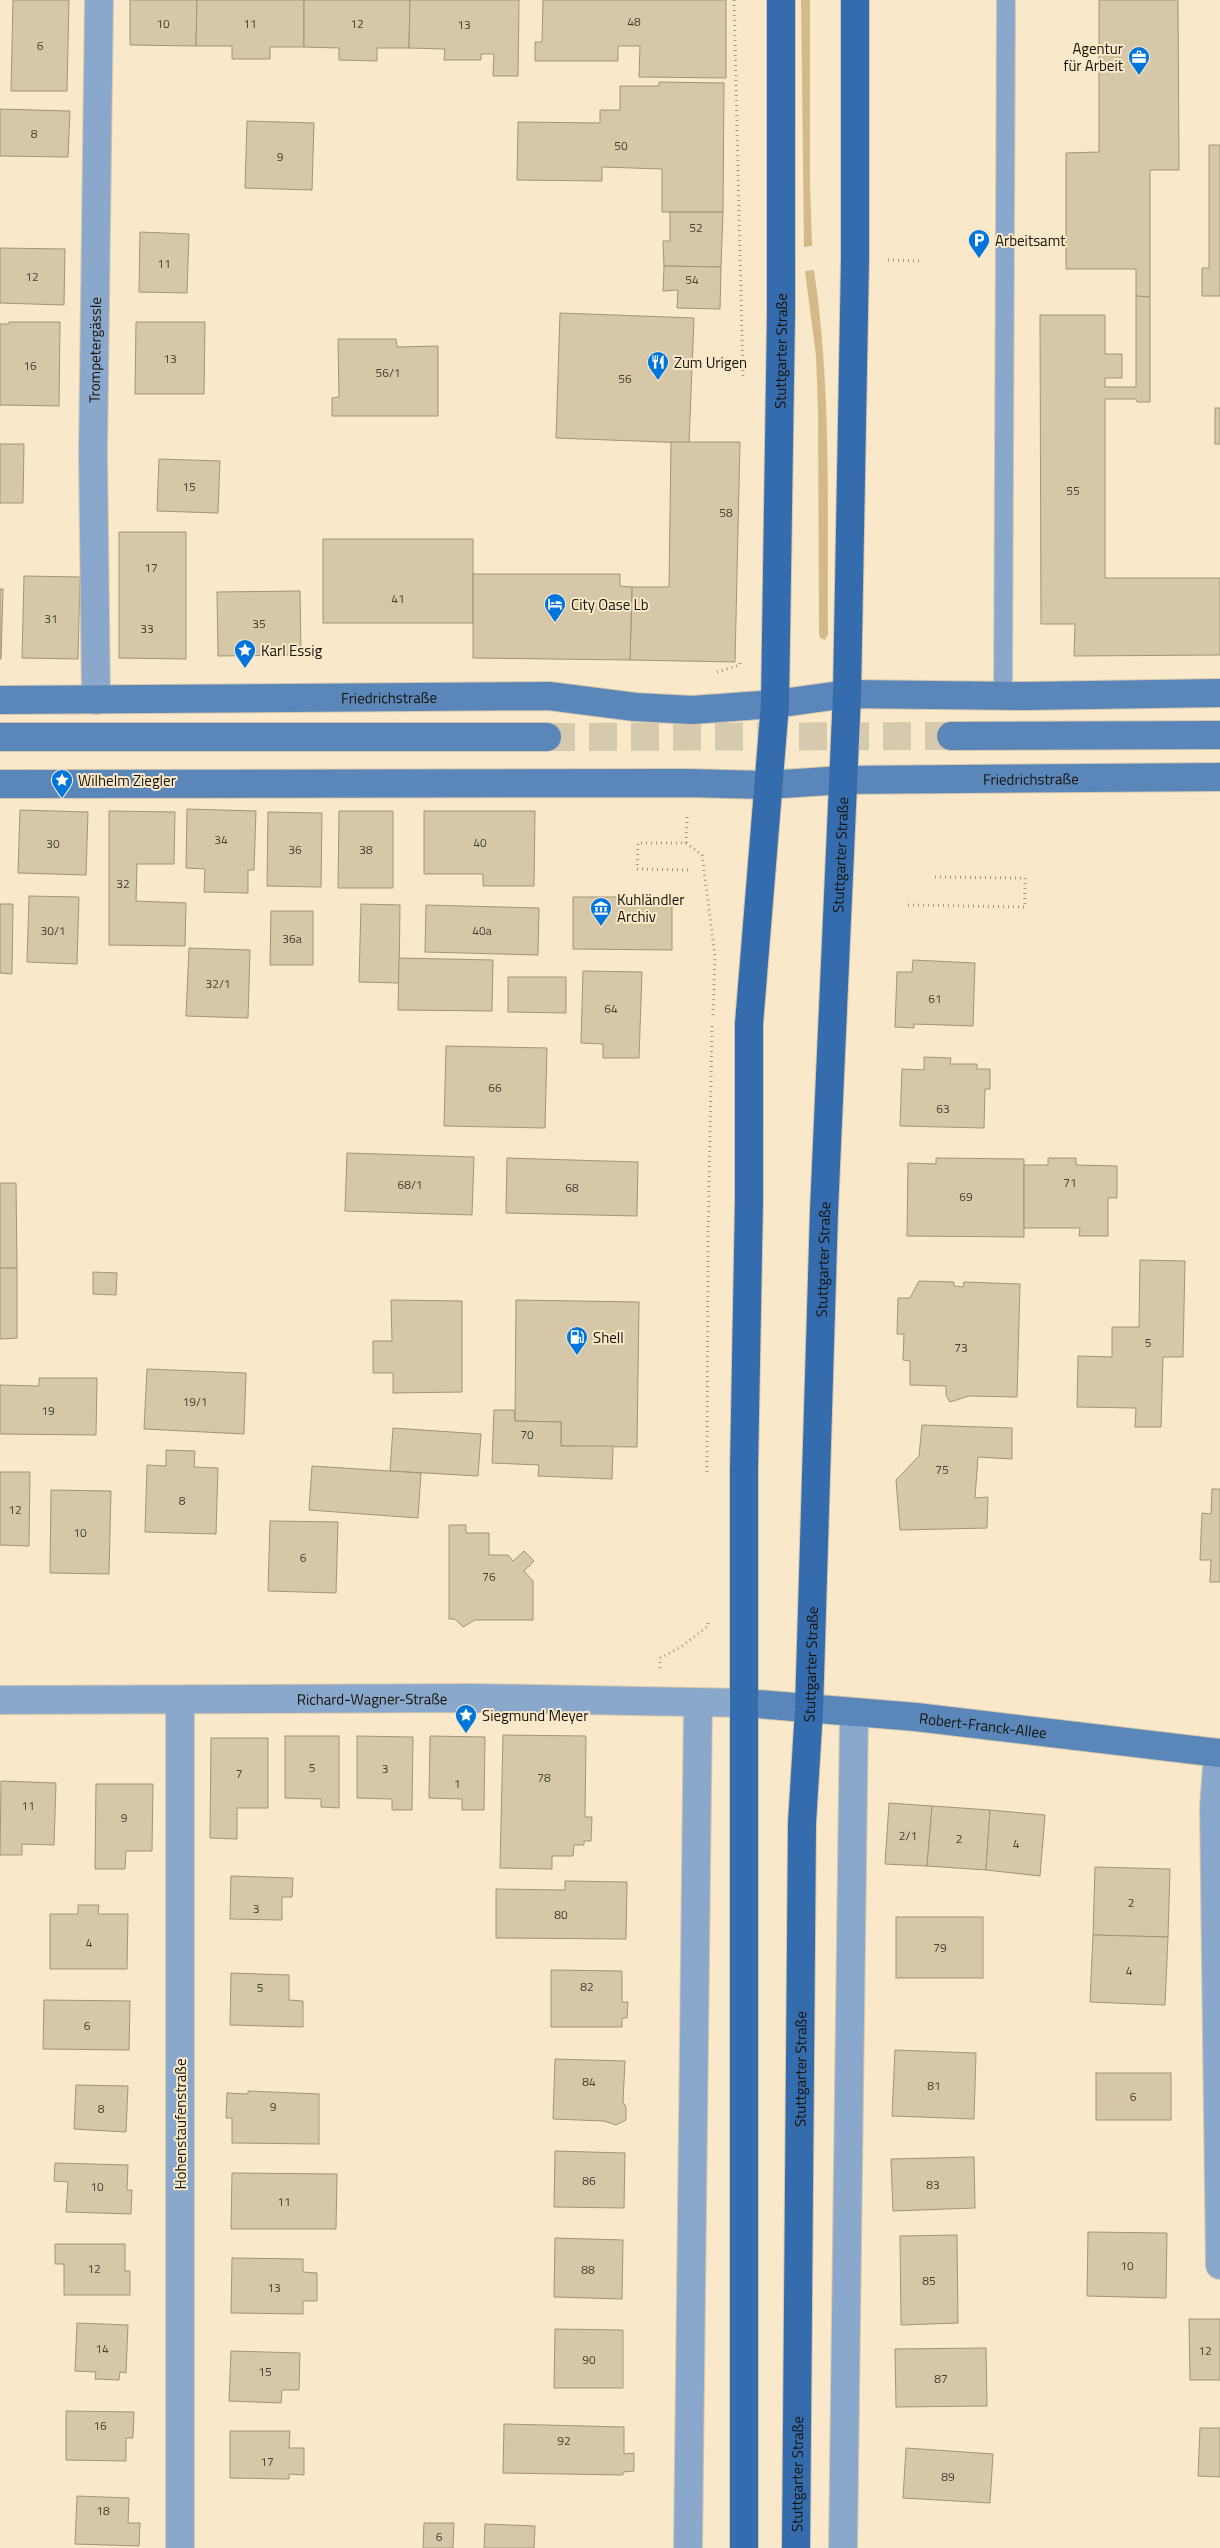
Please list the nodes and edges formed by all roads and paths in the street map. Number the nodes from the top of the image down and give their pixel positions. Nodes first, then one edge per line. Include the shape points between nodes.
1 (99, 0) edge
2 (734, 0) edge
3 (781, 0) edge
4 (855, 0) edge
5 (1006, 0) edge
6 (744, 388) dead end
7 (740, 655) dead end
8 (1220, 693) edge
9 (847, 694) junction
10 (1004, 696) junction
11 (0, 700) edge
12 (96, 700) junction
13 (775, 704) junction
14 (692, 710) junction
15 (1220, 735) edge
16 (951, 736) tunnel mouth
17 (0, 737) edge
18 (547, 737) tunnel mouth
19 (1220, 777) edge
20 (843, 780) junction
21 (0, 784) edge
22 (768, 785) junction
23 (688, 870) dead end
24 (935, 877) dead end
25 (908, 905) dead end
26 (707, 1478) dead end
27 (708, 1616) dead end
28 (0, 1700) edge
29 (180, 1700) junction
30 (660, 1702) junction
31 (698, 1703) junction
32 (745, 1703) junction
33 (809, 1710) junction
34 (854, 1713) junction
35 (1219, 1753) edge
36 (1220, 2265) edge
37 (180, 2548) edge
38 (688, 2548) edge
39 (744, 2548) edge
40 (796, 2548) edge
41 (843, 2548) edge

1 - 12 street, Trompetergässle via 93,452
2 - 6 path
3 - 13 main road, Stuttgarter Straße via 781,313
4 - 9 main road, Stuttgarter Straße via 855,259
5 - 10 lane
7 - 14 path via 740,665 695,678
8 - 10 main road
9 - 10 main road
9 - 13 main road
9 - 20 main road, Stuttgarter Straße
11 - 12 main road, Friedrichstraße
12 - 14 main road, Friedrichstraße via 549,696 635,707
13 - 14 main road, Friedrichstraße
13 - 22 main road, Stuttgarter Straße
15 - 16 main road
17 - 18 main road
19 - 20 main road, Friedrichstraße
20 - 22 main road, Stuttgarter Straße
20 - 33 main road, Stuttgarter Straße via 824,1211
21 - 22 main road
22 - 32 main road, Stuttgarter Straße via 749,1024
23 - 26 path via 637,869 638,843 686,843 702,855 715,956 708,1210
24 - 25 path via 1026,878 1025,907
27 - 30 path via 708,1626 682,1647 660,1658
28 - 29 street, Richard-Wagner-Straße
29 - 30 street, Richard-Wagner-Straße via 483,1698
29 - 37 street, Hohenstaufenstraße
30 - 31 street, Richard-Wagner-Straße
31 - 32 street, Richard-Wagner-Straße
31 - 38 street
32 - 33 main road, Robert-Franck-Allee
32 - 39 main road, Stuttgarter Straße
33 - 34 main road, Robert-Franck-Allee
33 - 40 main road, Stuttgarter Straße via 802,1823
34 - 35 main road, Robert-Franck-Allee via 925,1718
34 - 41 street
35 - 36 street via 1214,1806

